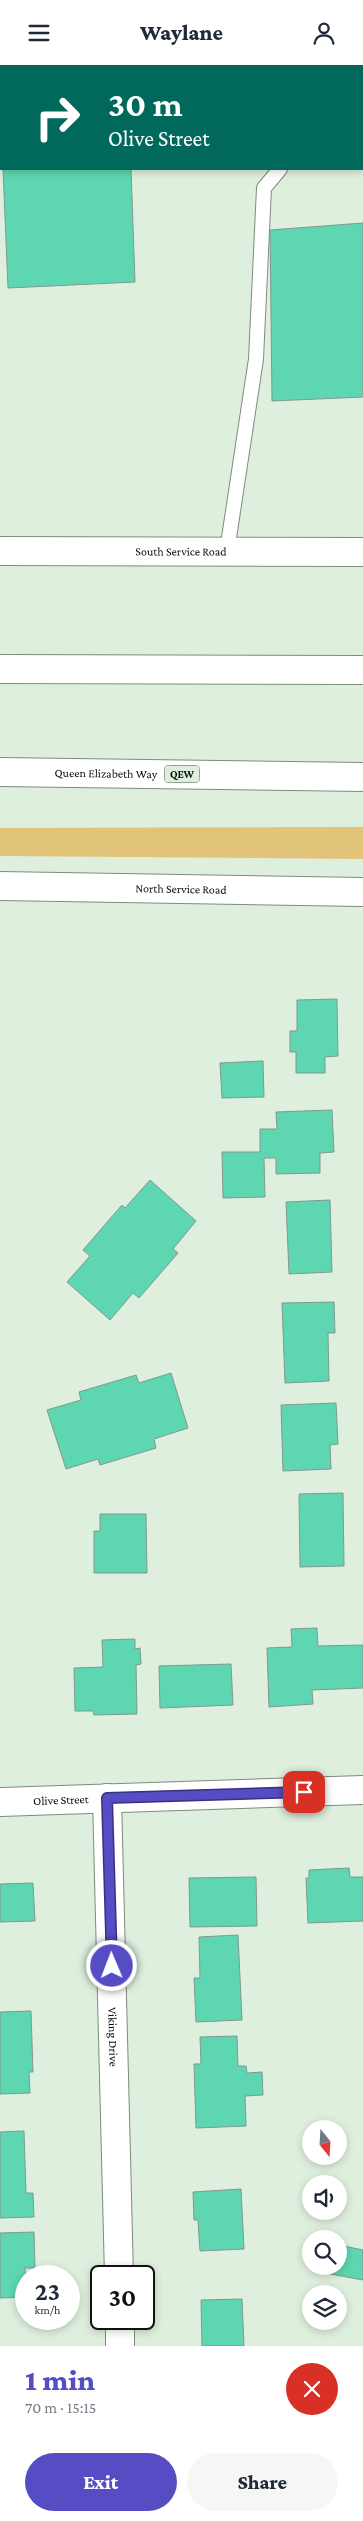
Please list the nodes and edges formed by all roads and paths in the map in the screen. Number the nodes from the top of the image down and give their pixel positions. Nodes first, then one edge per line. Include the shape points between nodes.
1 (279, 170) edge
2 (0, 551) edge
3 (227, 551) junction
4 (363, 552) edge
5 (0, 669) edge
6 (363, 670) edge
7 (0, 772) edge
8 (363, 777) edge
9 (0, 886) edge
10 (363, 892) edge
11 (363, 1790) edge
12 (107, 1798) junction
13 (0, 1801) edge
14 (119, 2265) edge
15 (120, 2330) edge
16 (120, 2346) edge

1 - 3 lane via 264,188 256,359
2 - 3 main road, South Service Road
3 - 4 main road, South Service Road
5 - 6 main road
7 - 8 main road, Queen Elizabeth Way / QEW
9 - 10 main road, North Service Road
11 - 12 main road, Olive Street
12 - 13 main road, Olive Street
12 - 14 main road, Viking Drive
15 - 16 main road

